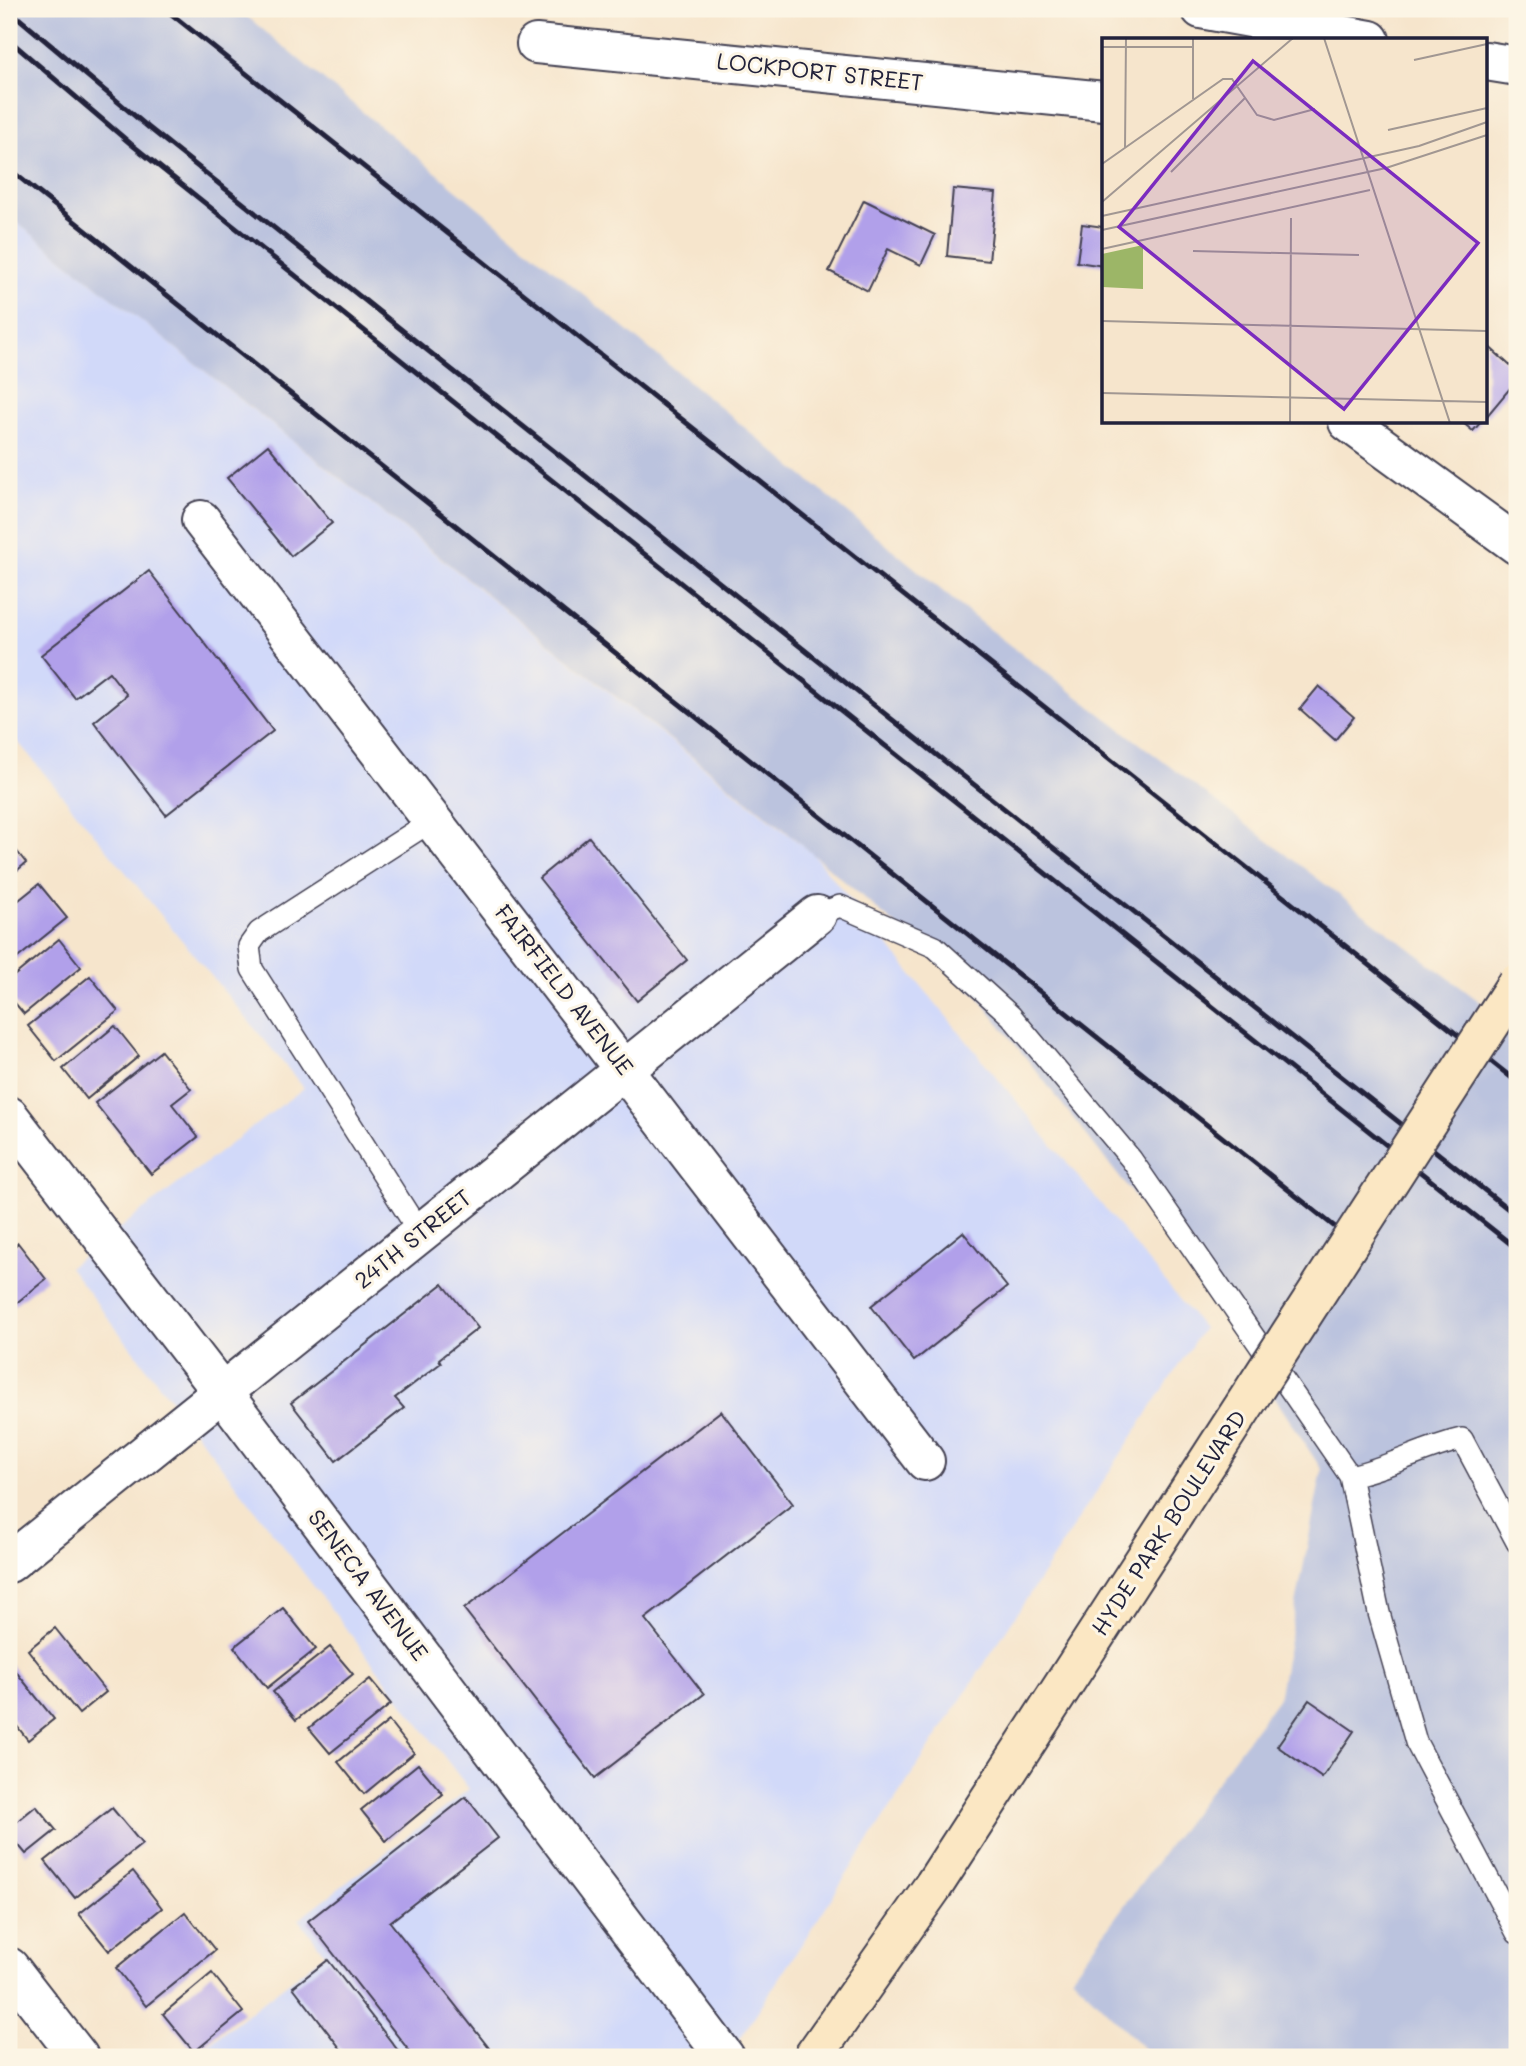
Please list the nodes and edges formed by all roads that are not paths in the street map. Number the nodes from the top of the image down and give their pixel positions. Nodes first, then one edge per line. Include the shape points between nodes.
1 (1201, 9) edge
2 (1305, 26) edge
3 (1361, 38) edge
4 (536, 44) dead end
5 (1488, 61) edge
6 (1517, 66) edge
7 (1102, 101) edge
8 (1352, 424) edge
9 (201, 520) dead end
10 (1517, 545) edge
11 (433, 820) junction
12 (817, 915) joint
13 (1517, 983) edge
14 (625, 1069) junction
15 (9, 1116) edge
16 (420, 1233) junction
17 (222, 1392) junction
18 (925, 1461) dead end
19 (1350, 1476) junction
20 (1507, 1501) edge
21 (1517, 1542) edge
22 (12, 1554) edge
23 (1517, 1933) edge
24 (9, 1967) edge
25 (79, 2057) edge
26 (725, 2057) edge
27 (813, 2057) edge

1 - 2 street
2 - 3 street
4 - 7 street, LOCKPORT STREET
5 - 6 street
8 - 10 street
9 - 11 street, FAIRFIELD AVENUE
11 - 14 street, FAIRFIELD AVENUE
11 - 16 lane via 259,932 249,946 252,969
12 - 14 street, 24TH STREET
12 - 19 lane via 840,906 935,947 1011,1016 1130,1159
13 - 27 main road, HYDE PARK BOULEVARD, bridge via 934,1885
14 - 16 street, 24TH STREET
14 - 18 street, FAIRFIELD AVENUE
15 - 17 street, SENECA AVENUE
16 - 17 street, 24TH STREET
17 - 22 street, 24TH STREET
17 - 26 street, SENECA AVENUE
19 - 20 lane via 1462,1438
19 - 23 lane via 1380,1613 1416,1742
20 - 21 lane
24 - 25 street

